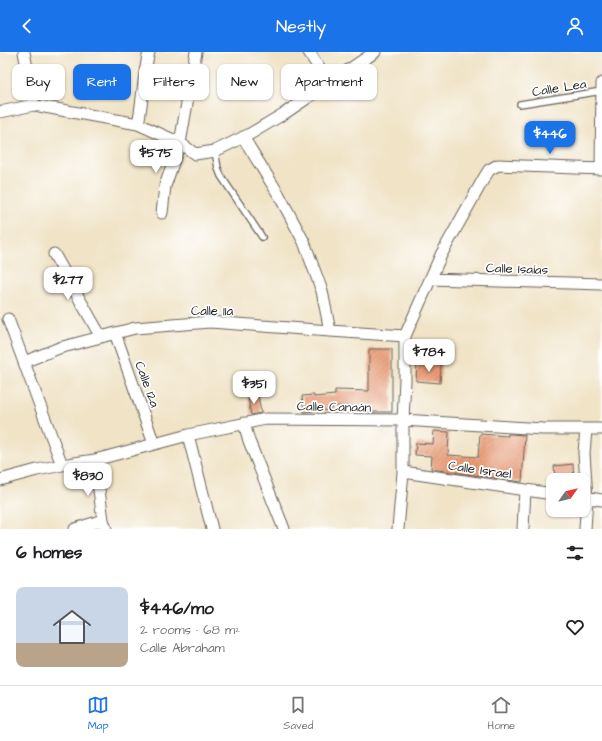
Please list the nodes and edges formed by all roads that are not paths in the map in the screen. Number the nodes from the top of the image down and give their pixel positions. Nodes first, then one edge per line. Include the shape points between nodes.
1 (24, 52) edge
2 (149, 52) edge
3 (196, 52) edge
4 (309, 52) edge
5 (374, 53) edge
6 (316, 64) edge
7 (358, 64) edge
8 (602, 83) edge
9 (602, 92) edge
10 (304, 100) edge
11 (520, 104) dead end
12 (34, 105) junction
13 (0, 112) edge
14 (138, 124) junction
15 (243, 137) junction
16 (180, 143) junction
17 (215, 151) junction
18 (602, 169) edge
19 (162, 212) dead end
20 (262, 237) dead end
21 (54, 254) dead end
22 (430, 279) junction
23 (602, 284) edge
24 (8, 319) dead end
25 (330, 331) junction
26 (115, 333) junction
27 (405, 336) junction
28 (101, 337) junction
29 (24, 362) junction
30 (403, 420) junction
31 (244, 423) junction
32 (586, 429) junction
33 (602, 429) edge
34 (188, 435) junction
35 (154, 444) junction
36 (95, 460) junction
37 (62, 465) junction
38 (403, 472) junction
39 (584, 473) edge
40 (0, 480) edge
41 (525, 490) junction
42 (546, 493) edge
43 (590, 499) edge
44 (602, 500) edge
45 (585, 517) edge
46 (104, 524) edge
47 (75, 529) edge
48 (212, 529) edge
49 (284, 529) edge
50 (398, 529) edge
51 (523, 529) edge
52 (585, 529) edge

1 - 12 street
2 - 14 street
3 - 16 street
4 - 6 street
5 - 7 street
8 - 9 street
9 - 11 lane, Calle Lea
9 - 18 street
10 - 15 street
12 - 13 street
12 - 14 street
14 - 16 street
15 - 17 street
15 - 25 street via 304,242 322,291
16 - 17 street via 195,154
16 - 19 street via 165,186
17 - 20 lane via 222,176
18 - 22 street via 498,165 489,170 441,254
21 - 28 street
22 - 23 street, Calle Isaías
22 - 27 street
24 - 29 street
25 - 26 street, Calle 11a via 210,322 135,328
25 - 27 street, Calle 11a
26 - 28 street, Calle 11a
26 - 35 street, Calle 12a
27 - 30 street
28 - 29 street, Calle 11a via 59,348
29 - 37 street
30 - 31 street, Calle Canaán via 266,419
30 - 32 street, Calle Canaán via 543,429
30 - 38 street
31 - 34 street, Calle Canaán
31 - 49 street
32 - 33 street, Calle Canaán
32 - 39 street
34 - 35 street, Calle Canaán
34 - 48 street
35 - 36 street, Calle Canaán
36 - 37 street, Calle Canaán
36 - 46 street
37 - 40 street, Calle Canaán
38 - 41 street, Calle Israel
38 - 50 street
41 - 42 street, Calle Israel
41 - 51 street
43 - 44 street
45 - 52 street
46 - 47 street

